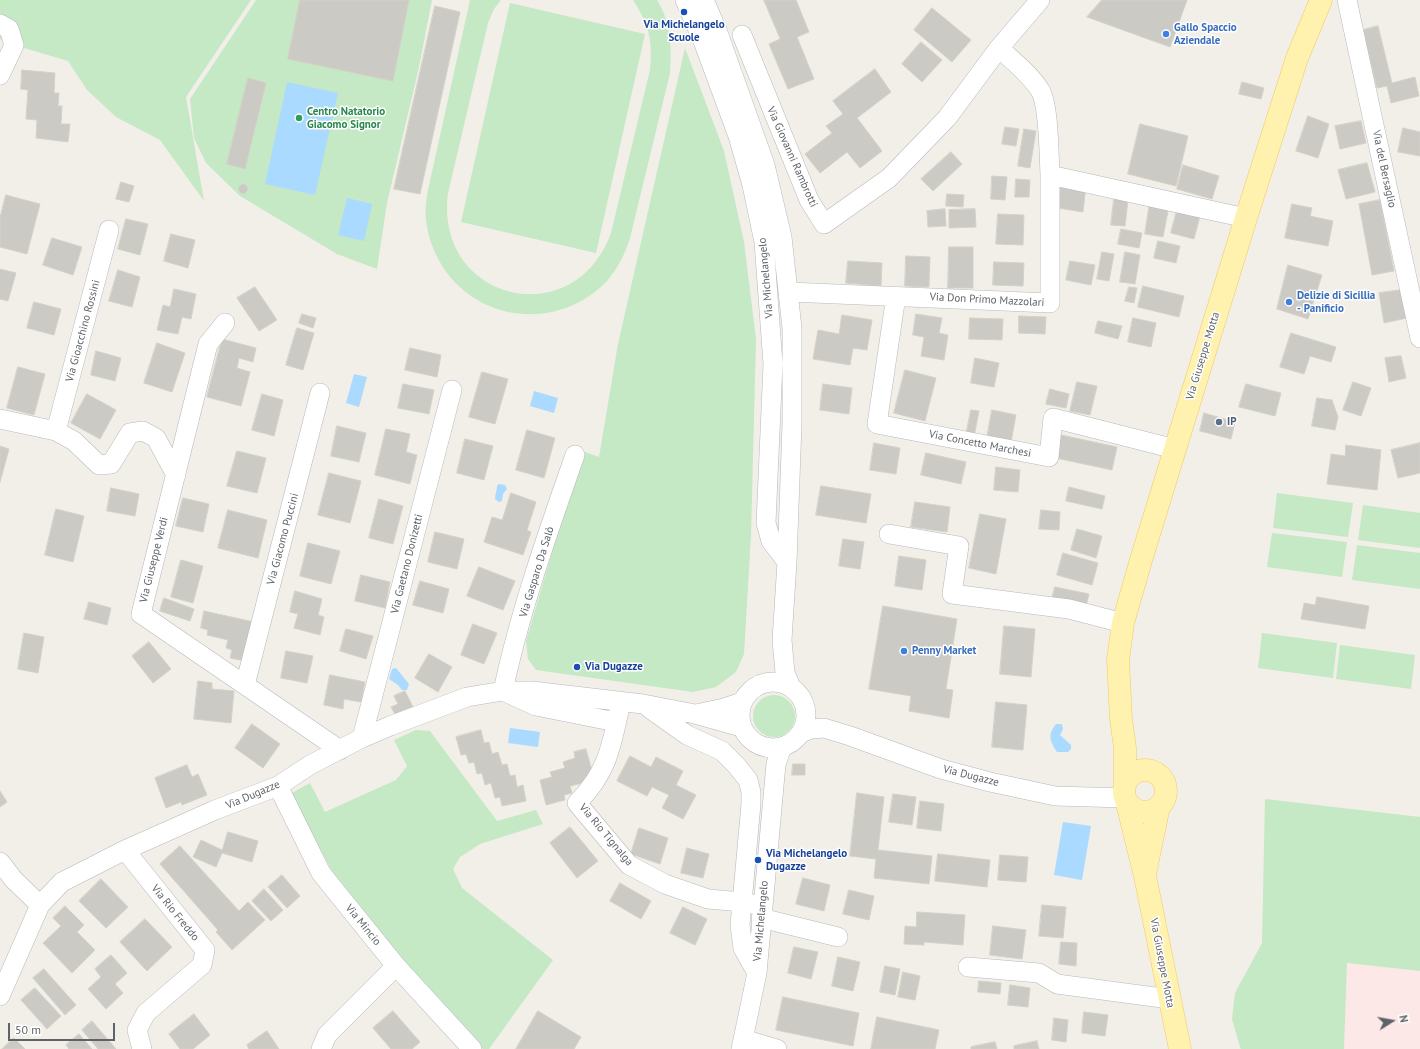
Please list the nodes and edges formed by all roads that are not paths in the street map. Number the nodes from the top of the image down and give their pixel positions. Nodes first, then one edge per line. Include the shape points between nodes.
1 (685, 0) edge
2 (704, 0) edge
3 (1040, 0) edge
4 (1321, 0) edge
5 (1347, 0) edge
6 (0, 24) edge
7 (742, 35) dead end
8 (999, 48) junction
9 (0, 75) edge
10 (1050, 175) junction
11 (1246, 218) junction
12 (109, 230) dead end
13 (788, 292) junction
14 (896, 296) junction
15 (225, 322) dead end
16 (1420, 338) edge
17 (452, 390) dead end
18 (320, 393) dead end
19 (0, 419) edge
20 (56, 431) junction
21 (1175, 449) junction
22 (575, 455) dead end
23 (176, 475) junction
24 (889, 534) dead end
25 (787, 562) junction
26 (1123, 623) junction
27 (782, 640) junction
28 (765, 683) junction
29 (245, 685) junction
30 (791, 687) junction
31 (503, 691) junction
32 (620, 701) junction
33 (742, 702) junction
34 (643, 704) junction
35 (804, 706) junction
36 (695, 714) junction
37 (1121, 719) junction
38 (616, 722) junction
39 (742, 727) junction
40 (800, 733) junction
41 (850, 736) junction
42 (362, 738) junction
43 (759, 746) junction
44 (782, 747) junction
45 (340, 750) junction
46 (1154, 772) junction
47 (278, 786) junction
48 (773, 792) junction
49 (1125, 793) junction
50 (1159, 806) junction
51 (125, 850) junction
52 (0, 862) edge
53 (1145, 876) junction
54 (742, 902) junction
55 (40, 906) junction
56 (762, 912) junction
57 (838, 937) dead end
58 (396, 966) junction
59 (968, 967) dead end
60 (757, 973) junction
61 (0, 996) edge
62 (1170, 999) junction
63 (742, 1044) edge
64 (142, 1049) edge
65 (321, 1049) edge
66 (472, 1049) edge
67 (777, 1049) edge
68 (1180, 1049) edge

1 - 25 street, Via Michelangelo via 738,136 764,242 773,364 766,523 771,541
2 - 13 street, Via Michelangelo via 765,165 782,237
3 - 8 street, Via Giovanni Rambrotti
4 - 11 main road, Via Giuseppe Motta via 1297,58
5 - 16 street, Via del Bersaglio
6 - 9 street via 9,29 14,45
7 - 8 street, Via Giovanni Rambrotti via 809,200 824,224 889,178 947,118
8 - 10 street via 1031,78 1045,103
10 - 11 street
10 - 14 street, Via Don Primo Mazzolari via 1050,303
11 - 21 main road, Via Giuseppe Motta
12 - 20 street, Via Gioacchino Rossini
13 - 14 street, Via Don Primo Mazzolari
13 - 25 street, Via Michelangelo via 792,328 792,417
14 - 21 street, Via Concetto Marchesi via 877,424 1049,457 1053,418
15 - 23 street, Via Giuseppe Verdi via 208,344
17 - 42 street, Via Gaetano Donizetti
18 - 29 street, Via Giacomo Puccini
19 - 20 street
20 - 23 street via 74,440 99,465 111,464 130,433 143,431 156,438
21 - 26 main road, Via Giuseppe Motta
22 - 31 street, Via Gasparo Da Salò via 527,600
23 - 29 street, Via Giuseppe Verdi via 141,614
24 - 26 street via 959,546 952,594 1069,609
25 - 27 street, Via Michelangelo
26 - 37 main road, Via Giuseppe Motta via 1118,660
27 - 28 street, Via Michelangelo
27 - 30 street, Via Michelangelo via 786,673
28 - 30 street via 774,682
28 - 33 street via 752,690
29 - 45 street, Via Giuseppe Verdi
30 - 35 street via 802,699
31 - 32 street, Via Dugazze via 532,691
31 - 38 street via 536,706
31 - 42 street, Via Dugazze via 467,697
32 - 34 street, Via Dugazze
32 - 38 street, Via Rio Tignalga
33 - 36 street, Via Dugazze
33 - 39 street
34 - 36 street, Via Dugazze
34 - 54 street, Via Dugazze via 687,735 722,751 748,780 751,804
35 - 40 street via 806,716
35 - 41 street, Via Dugazze
36 - 39 street, Via Dugazze
37 - 46 main road, Via Giuseppe Motta via 1138,752
37 - 49 main road, Via Giuseppe Motta via 1125,748
38 - 54 street, Via Rio Tignalga via 611,747 602,771 577,803 629,865 665,884 708,899
39 - 43 street via 746,735
40 - 41 street, Via Dugazze via 824,728
40 - 44 street
41 - 49 street, Via Dugazze via 941,769 1055,796 1096,797
42 - 45 street, Via Dugazze
43 - 44 street via 774,749
43 - 48 street, Via Michelangelo
44 - 48 street, Via Michelangelo via 776,764
45 - 47 street, Via Dugazze via 310,765
46 - 49 main road via 1138,771 1129,777
46 - 50 main road, Via Giuseppe Motta via 1161,778 1165,788 1164,800
47 - 51 street, Via Dugazze via 215,810
47 - 58 street, Via Mincio via 321,873
48 - 56 street, Via Michelangelo
49 - 50 main road via 1132,808 1143,812
49 - 53 main road, Via Giuseppe Motta
50 - 53 main road, Via Giuseppe Motta
51 - 55 street, Via Dugazze via 62,882
51 - 64 street, Via Rio Freddo via 205,950 202,965 146,1013 137,1030
52 - 55 street
53 - 62 main road, Via Giuseppe Motta
54 - 56 street, Via Rio Tignalga
54 - 60 street, Via Dugazze via 740,925 743,948
55 - 61 street, Via Dugazze
56 - 57 street, Via Rio Tignalga
56 - 60 street, Via Michelangelo
58 - 65 street via 327,1035
58 - 66 street, Via Mincio
59 - 62 street via 1039,973 1057,984
60 - 63 street, Via Michelangelo
62 - 68 main road, Via Giuseppe Motta
63 - 67 street

